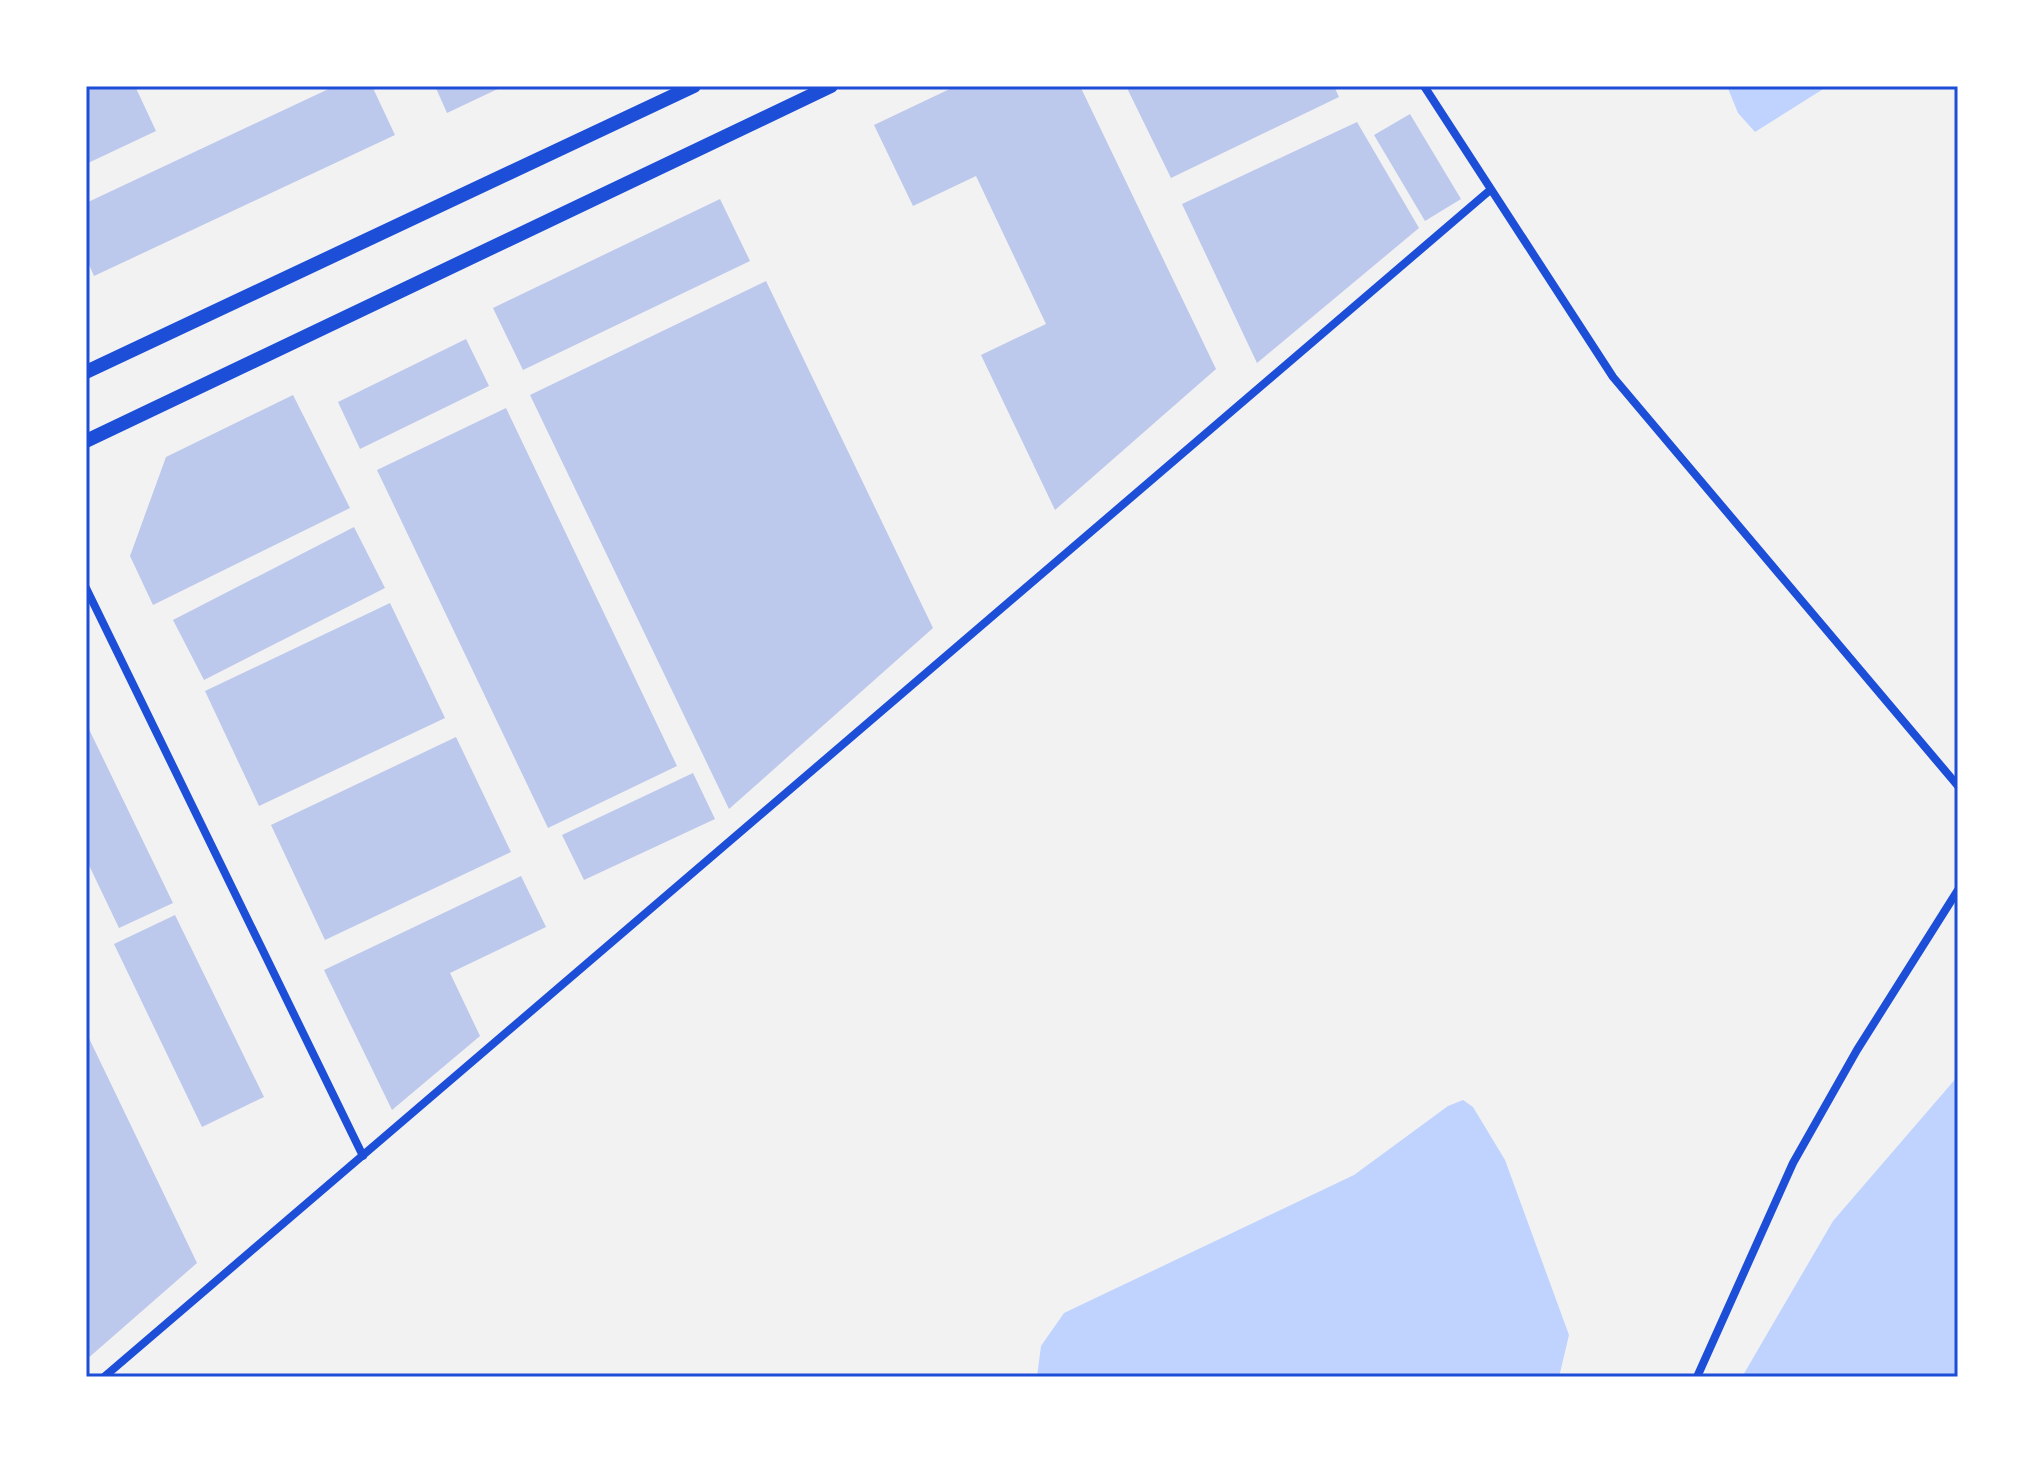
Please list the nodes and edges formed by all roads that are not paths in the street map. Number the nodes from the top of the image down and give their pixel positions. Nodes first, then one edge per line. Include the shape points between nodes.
1 (694, 86) edge
2 (831, 86) edge
3 (1424, 86) edge
4 (1489, 191) junction
5 (86, 372) edge
6 (86, 441) edge
7 (86, 588) edge
8 (1958, 786) edge
9 (1958, 890) edge
10 (363, 1156) junction
11 (104, 1377) edge
12 (1697, 1377) edge

1 - 5 street
2 - 6 street
3 - 4 street
4 - 8 street via 1613,377
4 - 10 street
7 - 10 street
9 - 12 street via 1793,1163
10 - 11 street

